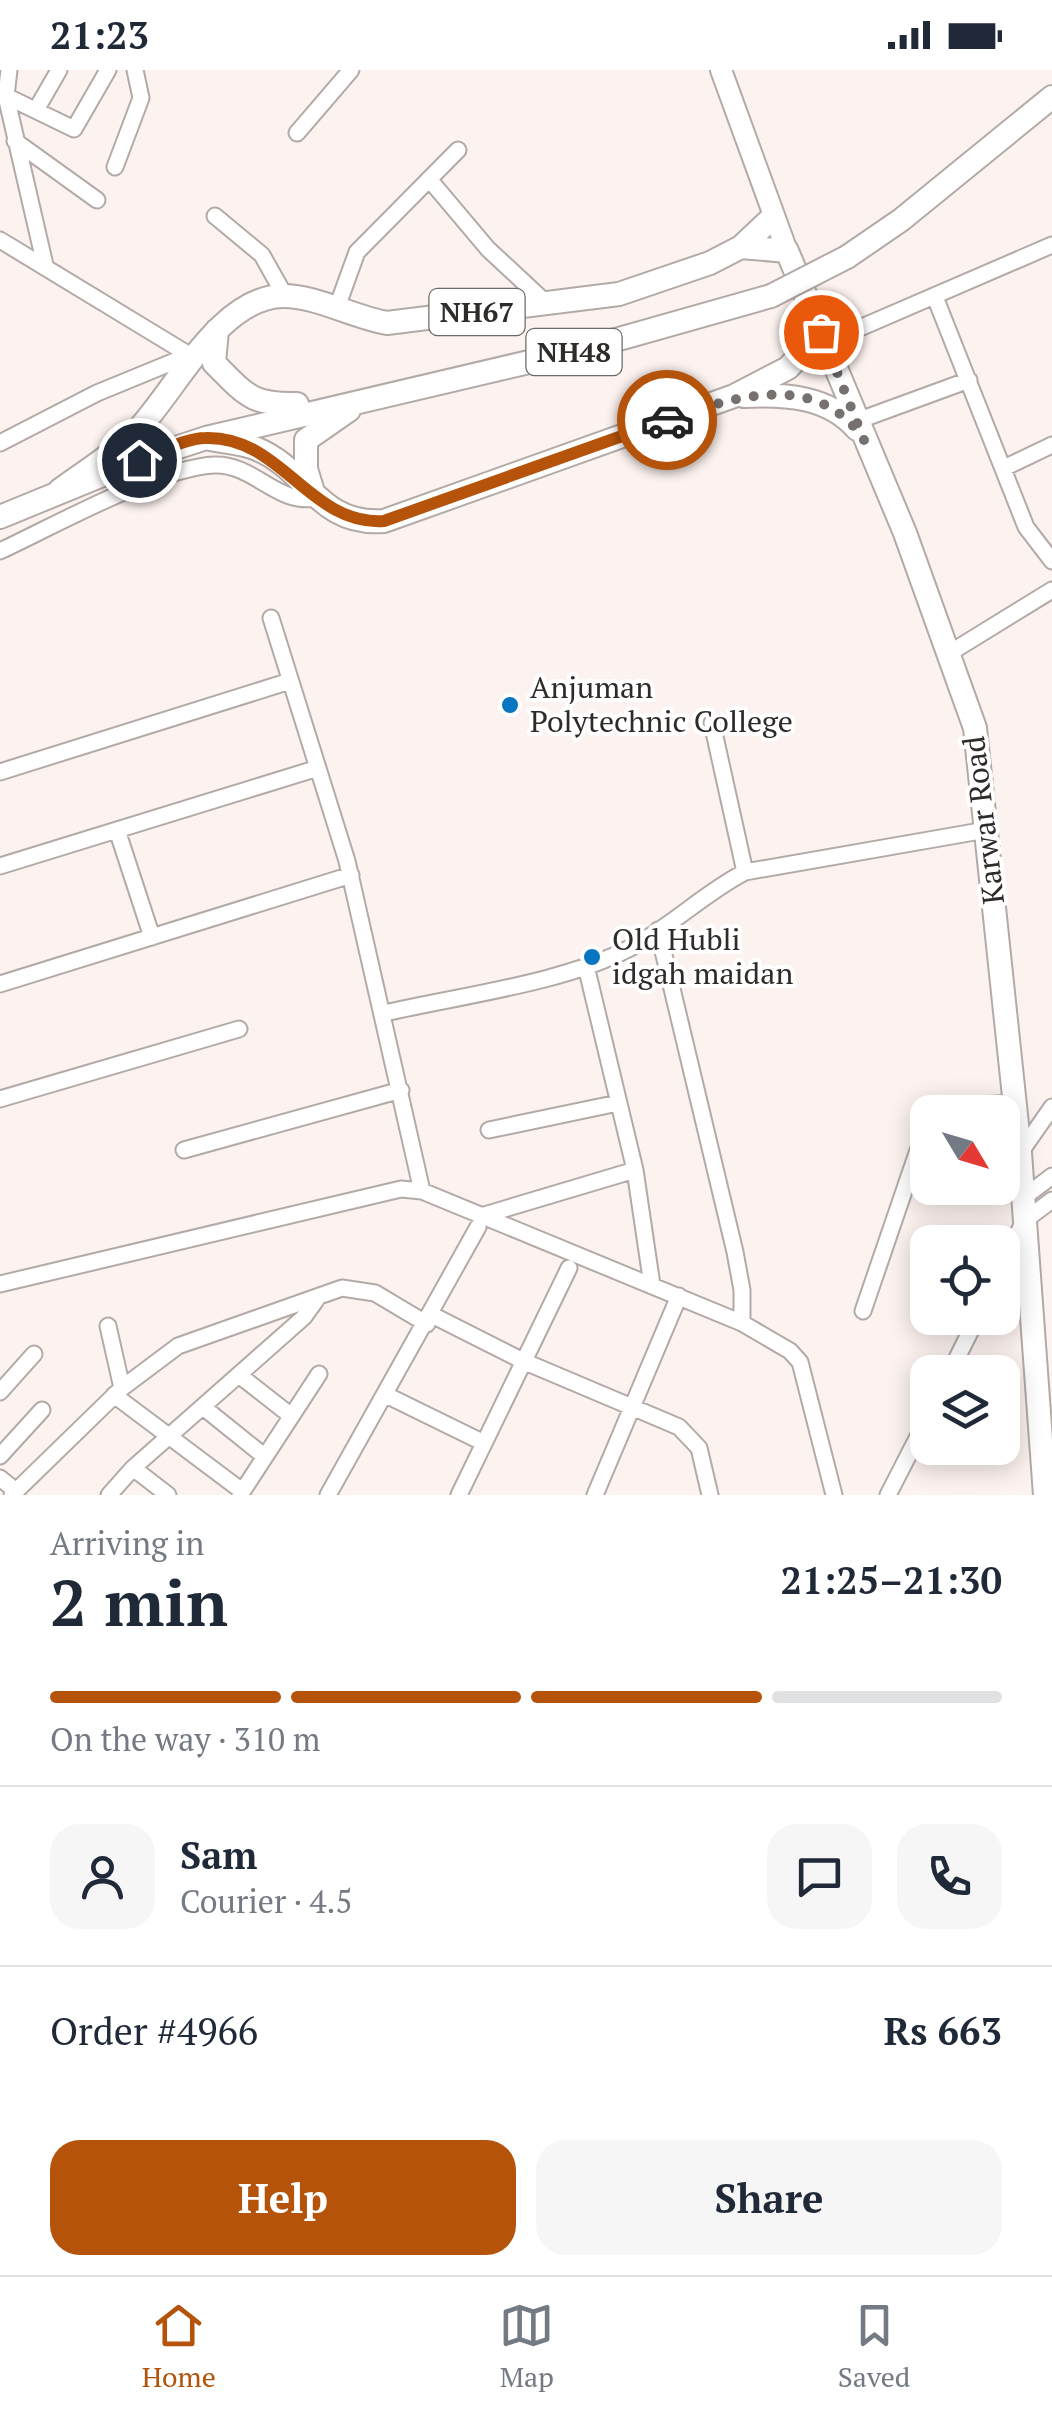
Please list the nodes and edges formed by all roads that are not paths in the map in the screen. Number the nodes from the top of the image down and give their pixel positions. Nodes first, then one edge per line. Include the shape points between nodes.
1 (10, 70) edge
2 (60, 70) edge
3 (108, 70) edge
4 (135, 70) edge
5 (352, 70) edge
6 (721, 70) edge
7 (6, 96) junction
8 (1052, 97) edge
9 (36, 110) junction
10 (298, 134) dead end
11 (15, 141) junction
12 (458, 150) dead end
13 (116, 167) dead end
14 (429, 178) junction
15 (97, 200) dead end
16 (216, 216) dead end
17 (773, 217) junction
18 (0, 240) edge
19 (1052, 245) edge
20 (741, 247) junction
21 (786, 252) junction
22 (44, 265) junction
23 (285, 296) junction
24 (935, 298) junction
25 (545, 302) junction
26 (336, 310) junction
27 (217, 330) junction
28 (823, 338) junction
29 (191, 354) junction
30 (968, 380) junction
31 (734, 396) junction
32 (373, 399) junction
33 (860, 431) junction
34 (206, 438) junction
35 (0, 443) edge
36 (1052, 446) edge
37 (1004, 468) junction
38 (60, 490) junction
39 (315, 498) junction
40 (0, 517) edge
41 (0, 551) edge
42 (1052, 562) edge
43 (1052, 590) edge
44 (270, 618) dead end
45 (948, 654) junction
46 (290, 681) junction
47 (712, 723) dead end
48 (318, 768) junction
49 (0, 772) edge
50 (116, 830) junction
51 (986, 830) junction
52 (0, 866) edge
53 (745, 872) junction
54 (351, 876) junction
55 (670, 920) junction
56 (152, 937) junction
57 (586, 966) junction
58 (0, 984) edge
59 (384, 1014) junction
60 (239, 1029) dead end
61 (401, 1090) junction
62 (1014, 1095) edge
63 (0, 1098) edge
64 (618, 1103) junction
65 (1052, 1107) edge
66 (489, 1130) dead end
67 (184, 1150) dead end
68 (1020, 1153) joint
69 (634, 1170) junction
70 (910, 1174) edge
71 (1052, 1176) edge
72 (422, 1191) junction
73 (1039, 1209) edge
74 (480, 1222) junction
75 (1020, 1238) edge
76 (568, 1268) dead end
77 (0, 1284) edge
78 (652, 1285) junction
79 (318, 1296) junction
80 (679, 1296) junction
81 (863, 1311) dead end
82 (430, 1320) junction
83 (742, 1323) junction
84 (108, 1326) dead end
85 (34, 1354) dead end
86 (523, 1361) junction
87 (319, 1374) dead end
88 (238, 1375) junction
89 (118, 1391) junction
90 (0, 1392) edge
91 (386, 1396) junction
92 (634, 1406) junction
93 (202, 1407) junction
94 (42, 1410) dead end
95 (290, 1415) junction
96 (168, 1439) junction
97 (484, 1443) junction
98 (910, 1452) edge
99 (0, 1456) edge
100 (264, 1456) junction
101 (133, 1468) junction
102 (0, 1478) edge
103 (1047, 1484) edge
104 (14, 1493) edge
105 (241, 1493) edge
106 (108, 1495) edge
107 (168, 1495) edge
108 (328, 1495) edge
109 (459, 1495) edge
110 (595, 1495) edge
111 (710, 1495) edge
112 (834, 1495) edge
113 (888, 1495) edge

1 - 7 street
2 - 9 street
3 - 9 street via 74,130
4 - 13 street via 141,98
5 - 10 street
6 - 17 main road, Karwar Road
7 - 9 street
7 - 11 street
8 - 32 highway, NH48, bridge via 901,220 771,296 598,346
11 - 15 street
11 - 22 street
12 - 14 street
14 - 25 street via 488,249
14 - 26 street via 358,252
16 - 23 street via 272,266
17 - 20 highway
17 - 21 main road, Karwar Road
18 - 22 street
19 - 24 street
20 - 21 highway
20 - 25 highway, NH67 via 619,294
21 - 28 highway, Karwar Road
22 - 29 street
23 - 26 highway, NH67
23 - 27 highway via 267,298
24 - 28 street
24 - 30 street
25 - 26 highway, NH67 via 387,323
27 - 29 highway
27 - 32 highway via 214,363 263,404
28 - 31 highway via 788,368
28 - 33 highway, Karwar Road
29 - 35 street
29 - 38 highway via 130,438
30 - 33 street
30 - 37 street
31 - 33 highway via 779,394 833,408
31 - 39 highway via 384,521 363,523
32 - 34 highway, NH48
32 - 39 highway via 306,440
33 - 45 highway, Karwar Road
34 - 38 highway, NH48
34 - 39 highway via 258,449
36 - 37 street
37 - 42 street via 1026,527
38 - 40 highway, NH48
39 - 41 street via 287,497 238,468 214,465 163,478
43 - 45 street
44 - 46 street
45 - 51 highway, Karwar Road via 974,728
46 - 48 street
46 - 49 street
47 - 53 street
48 - 50 street
48 - 54 street
50 - 52 street
50 - 56 street
51 - 53 street
51 - 62 highway, Karwar Road
53 - 55 street
54 - 56 street
54 - 59 street
55 - 57 street via 630,948
55 - 83 street via 735,1252
56 - 58 street
57 - 59 street
57 - 64 street
59 - 61 street
60 - 63 street
61 - 67 street
61 - 72 street
64 - 66 street
64 - 69 street
65 - 68 street
68 - 73 highway, Karwar Road
69 - 74 street
69 - 78 street
70 - 81 street
71 - 73 street
72 - 74 street
72 - 77 street via 401,1189
73 - 75 street
73 - 103 highway, Karwar Road
74 - 78 street
74 - 82 street
76 - 86 street
78 - 80 street
79 - 82 street via 360,1288
79 - 88 street via 304,1317
79 - 89 street via 178,1346
80 - 83 street
80 - 92 street
82 - 86 street
82 - 91 street
83 - 112 street via 800,1362
84 - 89 street
85 - 90 street
86 - 92 street
86 - 97 street
87 - 95 street
88 - 93 street
88 - 95 street
89 - 96 street
89 - 104 street
91 - 97 street
91 - 108 street
92 - 110 street
92 - 111 street via 691,1436
93 - 96 street
93 - 100 street
94 - 99 street
95 - 100 street
96 - 101 street
96 - 105 street
97 - 109 street
98 - 113 street
100 - 105 street
101 - 106 street
101 - 107 street
102 - 104 street

